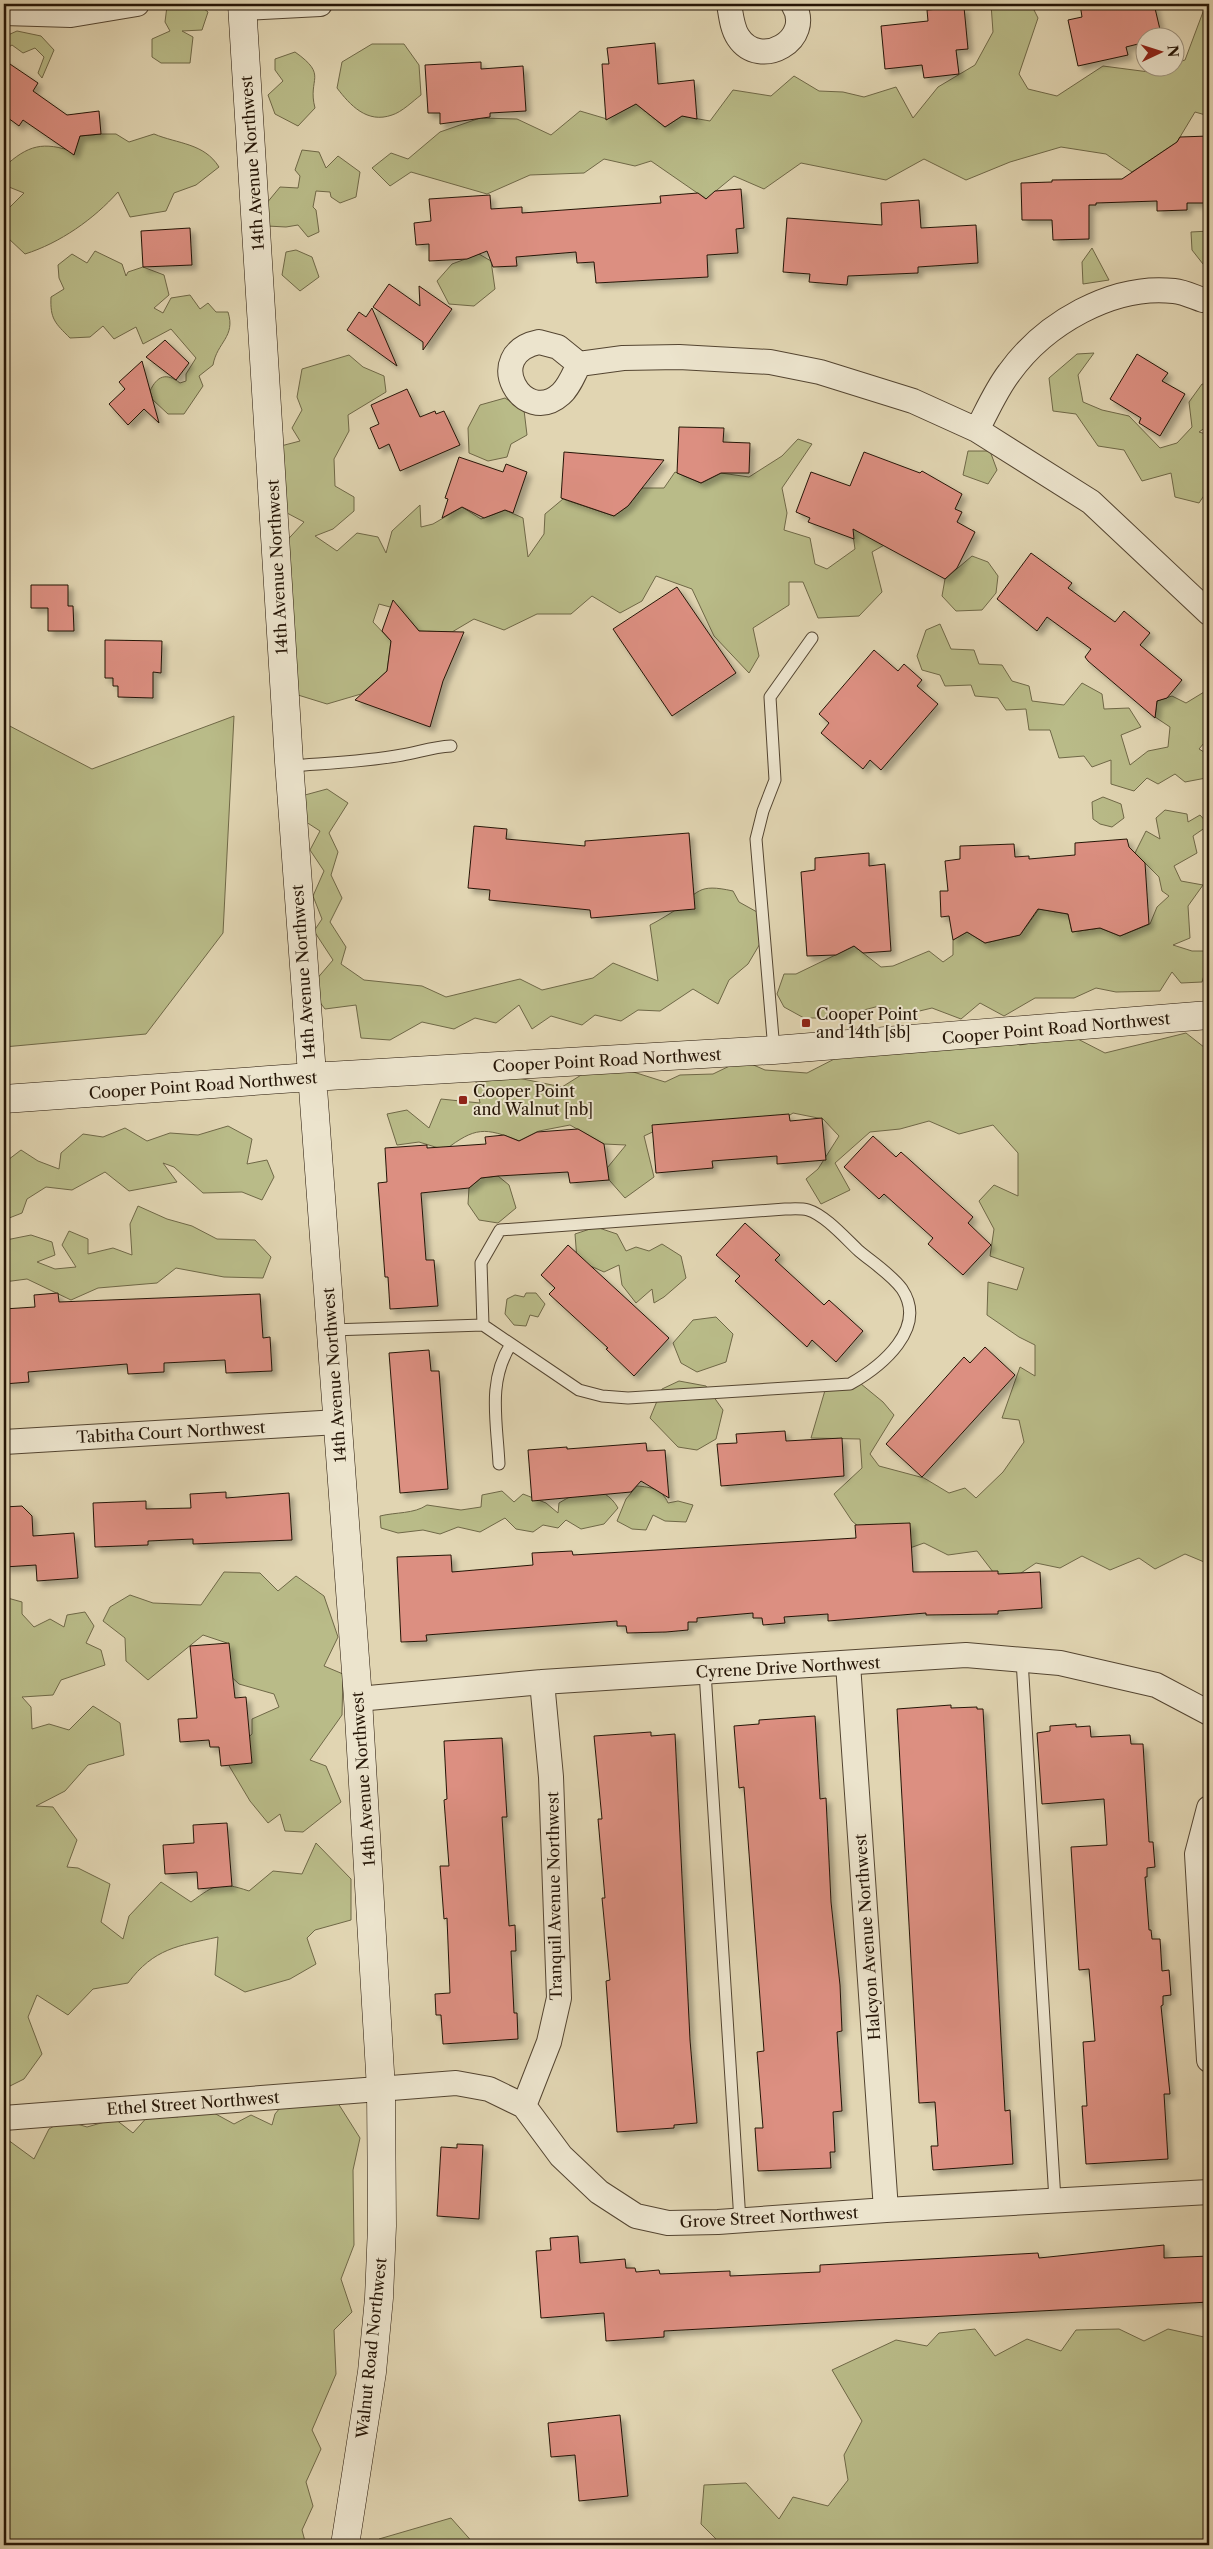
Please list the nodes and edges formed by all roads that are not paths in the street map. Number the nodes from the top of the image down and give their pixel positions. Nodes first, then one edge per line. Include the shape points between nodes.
1 (137, 4) edge
2 (320, 4) edge
3 (729, 4) edge
4 (793, 4) edge
5 (242, 6) edge
6 (4, 13) edge
7 (1207, 305) edge
8 (580, 364) dead end
9 (977, 430) junction
10 (1209, 613) edge
11 (812, 638) dead end
12 (451, 746) dead end
13 (289, 766) junction
14 (1209, 1015) edge
15 (774, 1050) junction
16 (311, 1077) junction
17 (4, 1099) edge
18 (483, 1325) junction
19 (331, 1330) junction
20 (511, 1344) junction
21 (338, 1422) junction
22 (4, 1442) edge
23 (499, 1464) dead end
24 (1022, 1660) junction
25 (848, 1664) junction
26 (705, 1672) junction
27 (542, 1682) junction
28 (358, 1699) junction
29 (1209, 1713) edge
30 (1209, 1808) edge
31 (1209, 2060) edge
32 (381, 2089) junction
33 (524, 2106) junction
34 (4, 2118) edge
35 (1209, 2192) edge
36 (1055, 2200) junction
37 (886, 2210) junction
38 (740, 2221) junction
39 (346, 2545) edge

1 - 6 street via 71,15
2 - 5 street
3 - 4 street via 738,38 754,50 765,52 785,46 792,38 798,17
5 - 13 street, 14th Avenue Northwest
7 - 9 street via 1175,291 1149,291 1089,308 1035,344 1008,373
8 - 9 street via 623,358 679,357 770,362 820,372 913,401
9 - 10 street via 1091,502
11 - 15 lane via 770,697 775,780 762,811 756,839
12 - 13 lane via 433,746 402,755 350,762
13 - 16 street, 14th Avenue Northwest
14 - 15 street, Cooper Point Road Northwest
15 - 16 street, Cooper Point Road Northwest
16 - 17 street, Cooper Point Road Northwest
16 - 19 street, 14th Avenue Northwest
18 - 19 lane
18 - 20 lane
18 - 20 lane via 481,1263 500,1230 785,1209 809,1210 828,1223 901,1288 911,1308 910,1325 874,1370 850,1384 821,1388 628,1398 602,1396 579,1390
19 - 21 street, 14th Avenue Northwest
20 - 23 lane via 500,1360 495,1381
21 - 22 street, Tabitha Court Northwest
21 - 28 street, 14th Avenue Northwest
24 - 25 street, Cyrene Drive Northwest via 966,1656
24 - 29 street, Cyrene Drive Northwest via 1060,1663 1156,1685
24 - 36 lane
25 - 26 street, Cyrene Drive Northwest
25 - 37 street, Halcyon Avenue Northwest
26 - 27 street, Cyrene Drive Northwest
26 - 38 lane
27 - 28 street, Cyrene Drive Northwest
27 - 33 street, Tranquil Avenue Northwest via 551,1777 559,1998 549,2042
28 - 32 street, 14th Avenue Northwest
30 - 31 street via 1197,1854
32 - 33 street, Grove Street Northwest via 456,2083 489,2089
32 - 34 street, Ethel Street Northwest
32 - 39 street, Walnut Road Northwest via 379,2298 372,2372
33 - 38 street, Grove Street Northwest via 561,2156 598,2192 636,2216 668,2223
35 - 36 street, Grove Street Northwest
36 - 37 street, Grove Street Northwest
37 - 38 street, Grove Street Northwest

